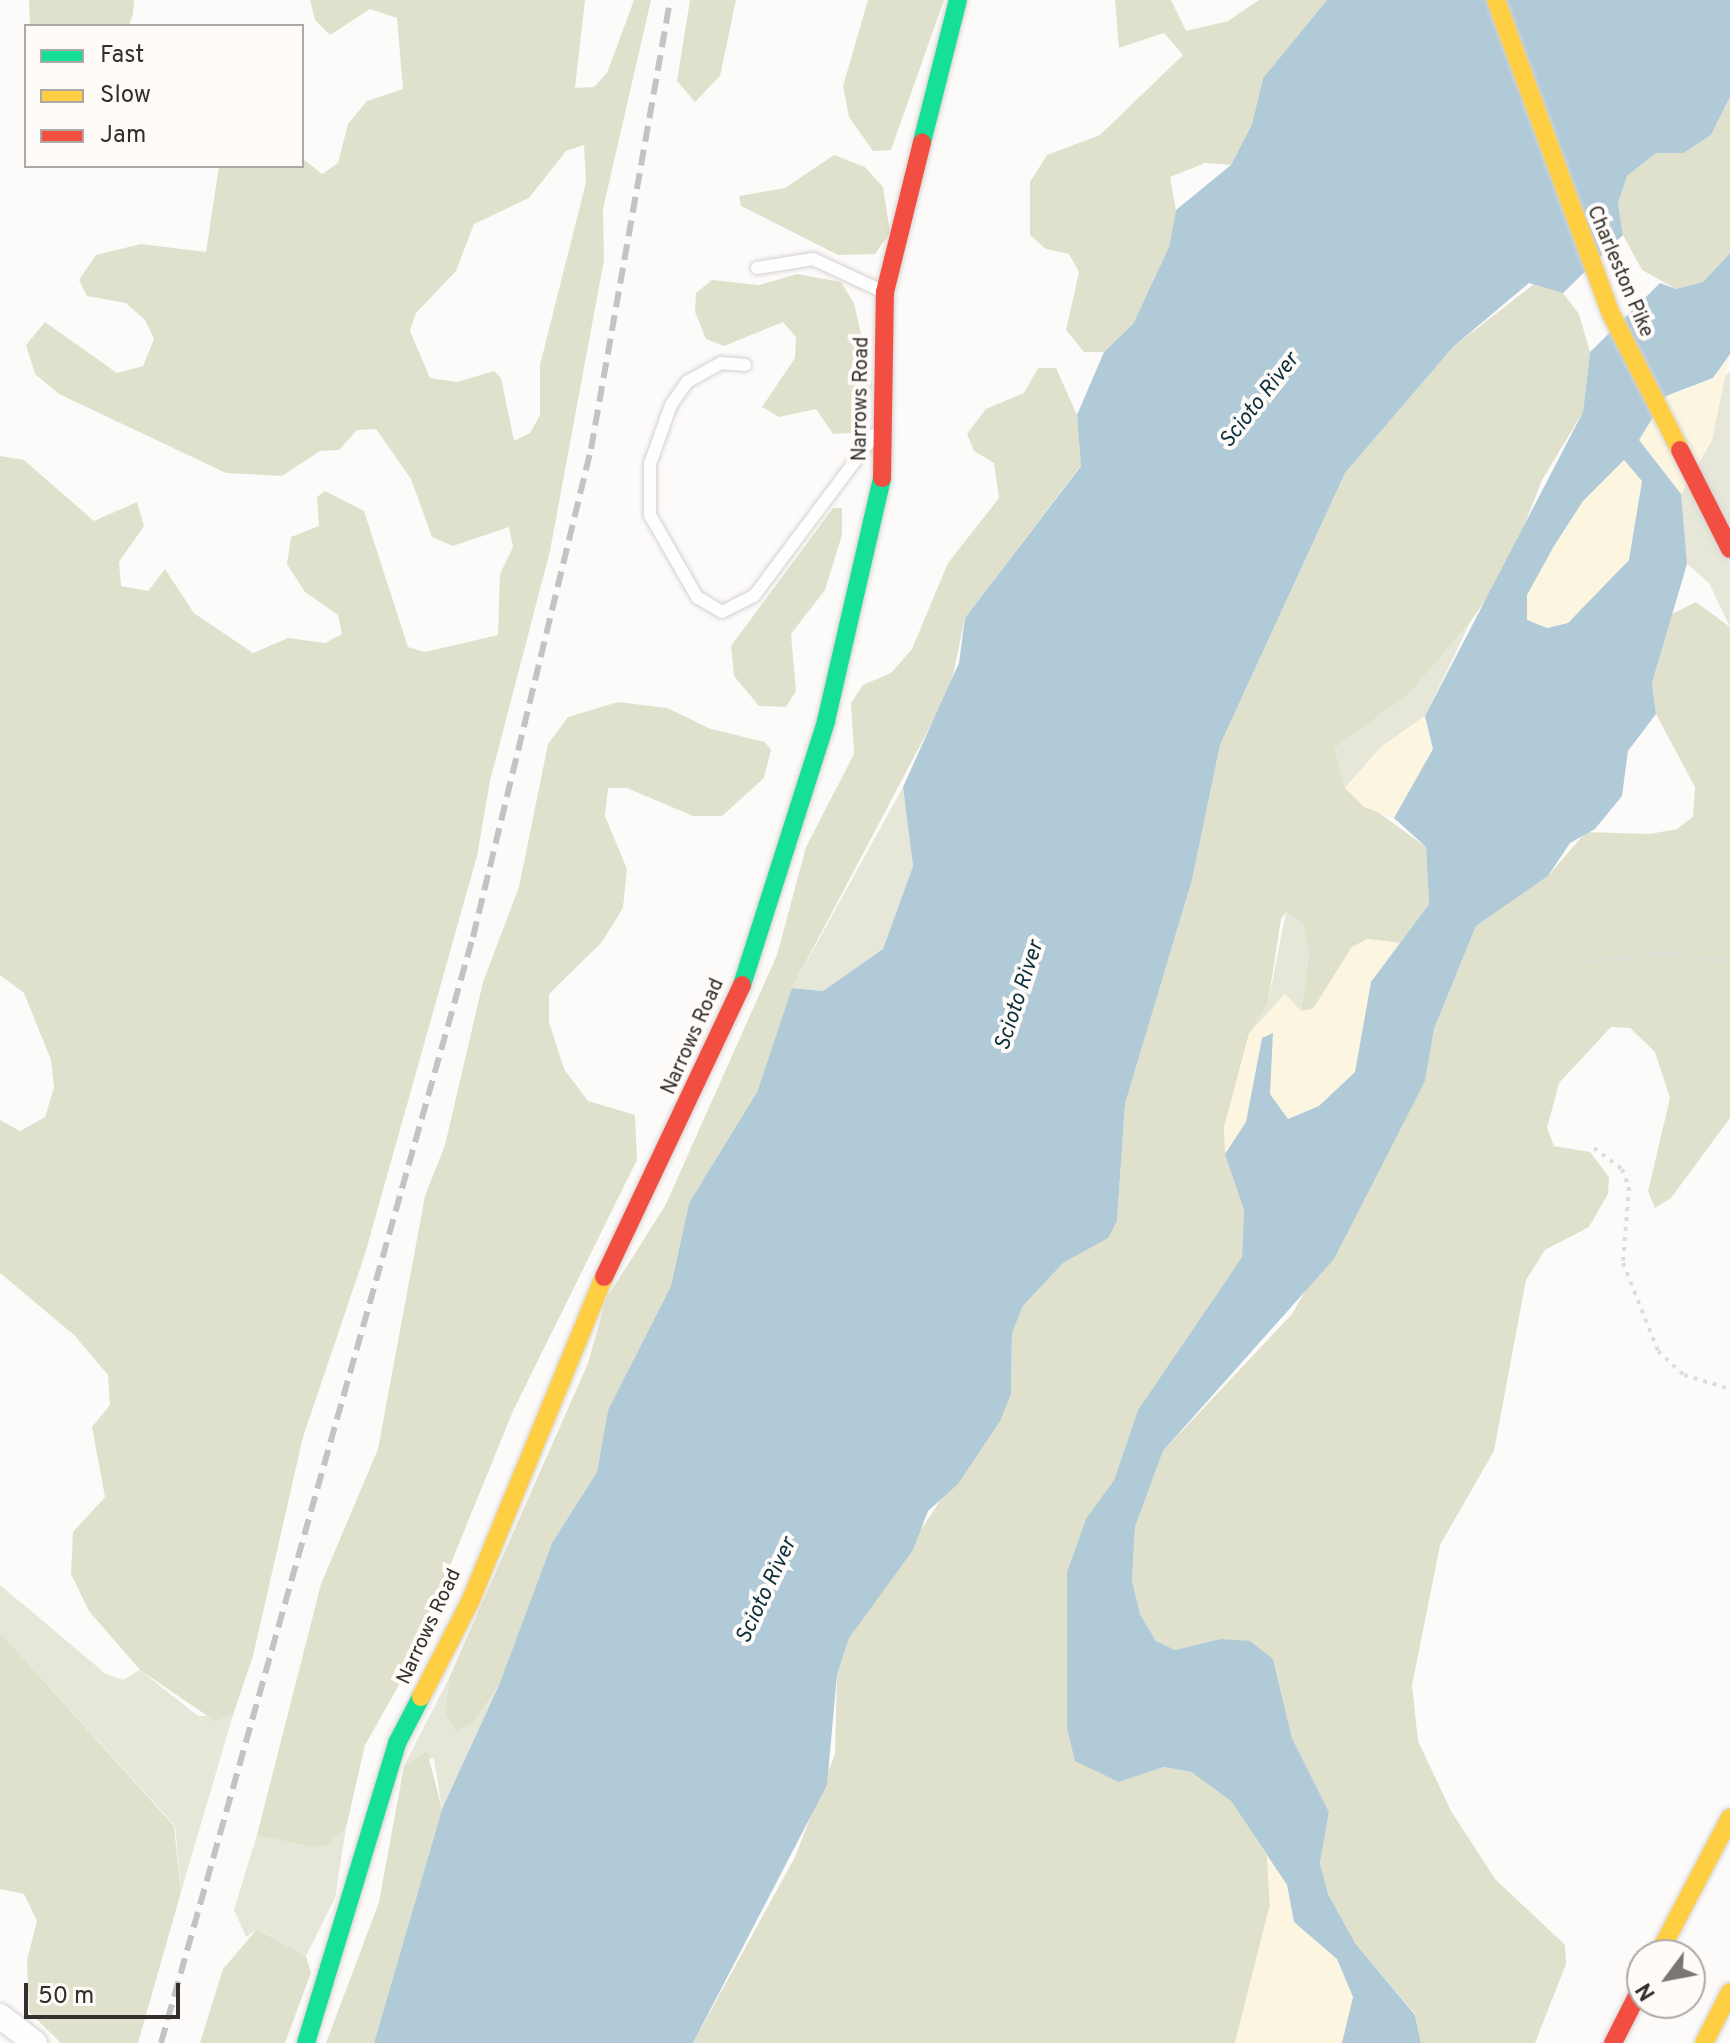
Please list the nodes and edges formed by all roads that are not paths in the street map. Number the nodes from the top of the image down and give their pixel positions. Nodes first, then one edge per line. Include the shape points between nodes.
1 (958, 0) edge
2 (1496, 0) edge
3 (757, 268) dead end
4 (885, 292) junction
5 (745, 365) dead end
6 (887, 419) junction
7 (1730, 549) edge
8 (1730, 1818) edge
9 (1730, 1857) edge
10 (1667, 1939) edge
11 (1671, 1939) edge
12 (1730, 1992) edge
13 (0, 2016) edge
14 (1626, 2017) edge
15 (35, 2043) edge
16 (306, 2043) edge
17 (1613, 2043) edge
18 (1704, 2043) edge

1 - 4 main road, Narrows Road
2 - 7 main road, Charleston Pike via 1610,312
3 - 4 lane via 813,259
4 - 6 main road, Narrows Road
5 - 6 lane via 721,363 687,382 671,405 650,464 650,515 697,597 722,612 754,596
6 - 16 main road, Narrows Road via 883,472 826,721 734,1009 644,1181 470,1602 397,1743
8 - 10 main road
9 - 11 main road
12 - 18 main road
13 - 15 street
14 - 17 main road

